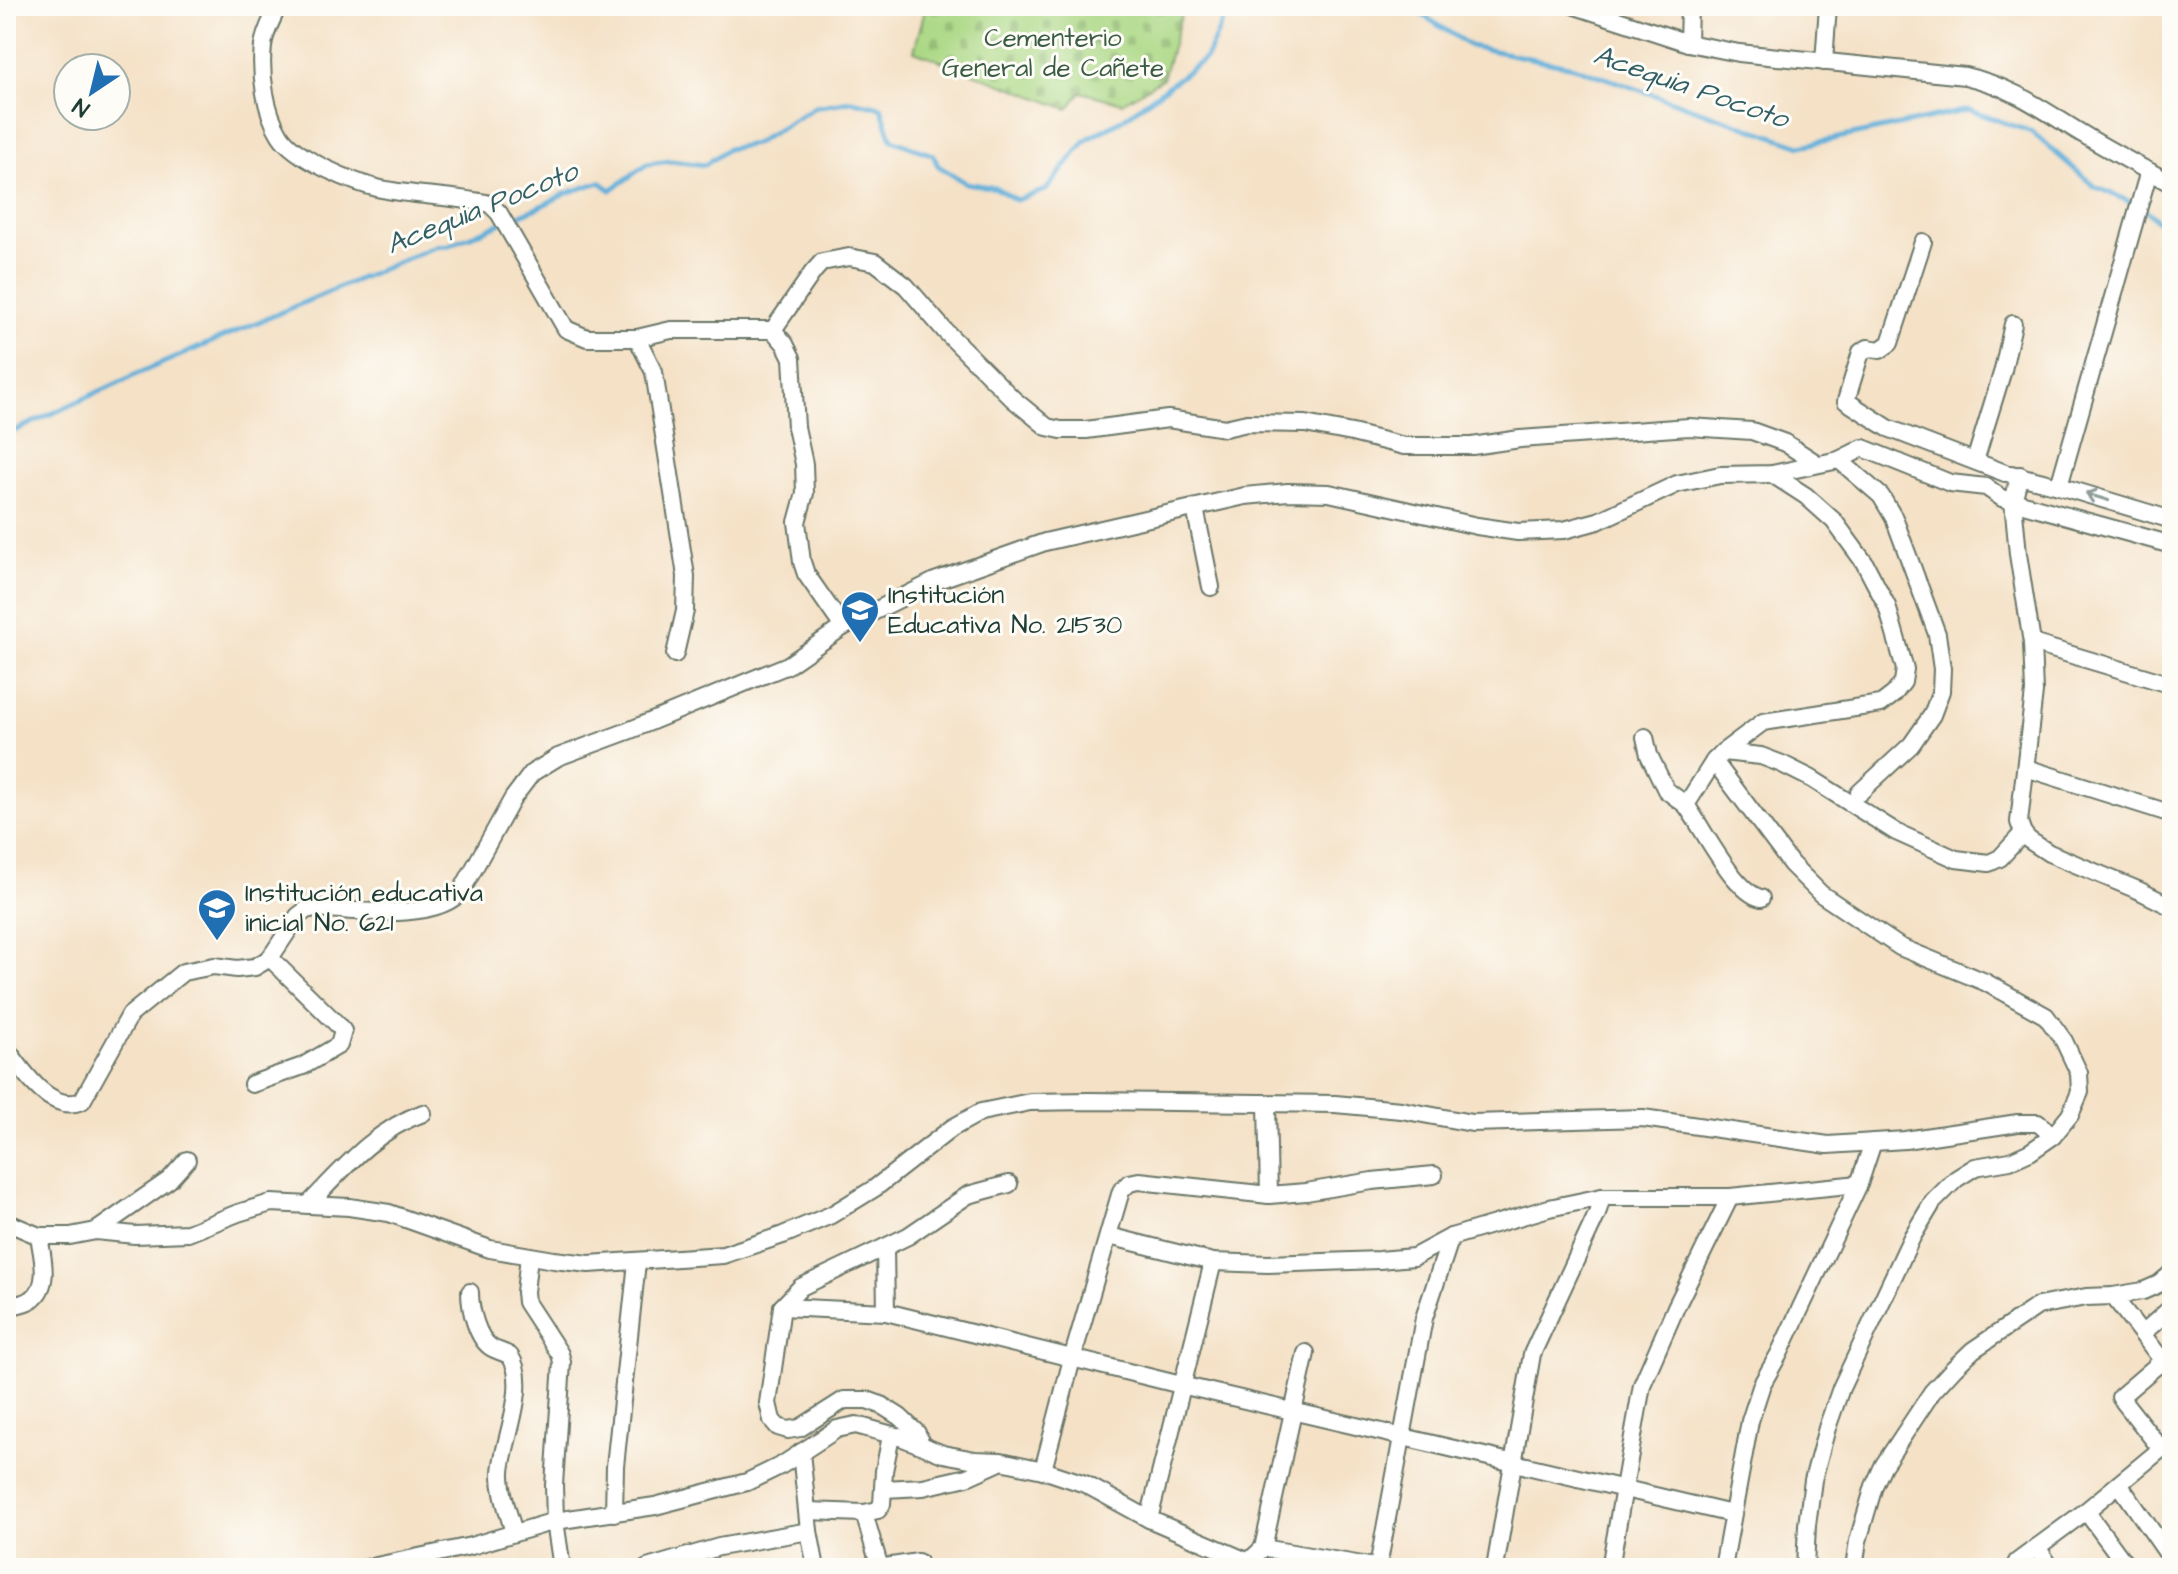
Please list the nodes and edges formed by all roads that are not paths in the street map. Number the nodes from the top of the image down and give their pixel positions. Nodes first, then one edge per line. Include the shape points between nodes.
1 (278, 6) edge
2 (1575, 6) edge
3 (1689, 6) edge
4 (1828, 6) edge
5 (1688, 43) junction
6 (1824, 62) junction
7 (2149, 171) junction
8 (2172, 184) edge
9 (1923, 242) dead end
10 (2013, 324) dead end
11 (773, 330) junction
12 (637, 338) junction
13 (1842, 459) junction
14 (1975, 461) junction
15 (1816, 463) junction
16 (1772, 474) junction
17 (2013, 474) junction
18 (2059, 486) junction
19 (1986, 487) junction
20 (2013, 501) junction
21 (1195, 508) junction
22 (2172, 520) edge
23 (2172, 545) edge
24 (1211, 587) dead end
25 (843, 627) junction
26 (2032, 643) junction
27 (675, 654) dead end
28 (2172, 685) edge
29 (1645, 737) dead end
30 (1718, 757) junction
31 (2026, 768) junction
32 (1859, 793) dead end
33 (1686, 805) junction
34 (2172, 814) edge
35 (2023, 833) junction
36 (1761, 898) dead end
37 (2172, 907) edge
38 (270, 958) junction
39 (6, 1048) edge
40 (252, 1084) dead end
41 (1267, 1104) junction
42 (423, 1113) dead end
43 (2053, 1136) junction
44 (1873, 1142) junction
45 (187, 1160) dead end
46 (1434, 1175) dead end
47 (1009, 1184) dead end
48 (1859, 1184) junction
49 (1269, 1195) junction
50 (1602, 1197) junction
51 (1730, 1197) junction
52 (308, 1205) junction
53 (6, 1222) edge
54 (96, 1231) junction
55 (39, 1236) junction
56 (1109, 1236) junction
57 (1451, 1237) junction
58 (885, 1247) junction
59 (529, 1256) junction
60 (637, 1262) junction
61 (1213, 1262) junction
62 (2172, 1273) edge
63 (470, 1292) dead end
64 (2113, 1296) junction
65 (6, 1307) edge
66 (782, 1307) junction
67 (2172, 1307) edge
68 (886, 1312) junction
69 (2143, 1333) junction
70 (1306, 1353) dead end
71 (1072, 1359) junction
72 (2167, 1367) edge
73 (1181, 1385) junction
74 (1292, 1411) junction
75 (891, 1436) junction
76 (1401, 1437) junction
77 (921, 1444) junction
78 (2167, 1444) edge
79 (801, 1452) junction
80 (1001, 1461) junction
81 (1512, 1463) junction
82 (1043, 1470) junction
83 (2119, 1484) junction
84 (884, 1489) junction
85 (1623, 1489) junction
86 (808, 1511) junction
87 (2086, 1511) junction
88 (614, 1513) junction
89 (864, 1513) junction
90 (1732, 1514) junction
91 (1149, 1519) junction
92 (555, 1521) junction
93 (809, 1531) junction
94 (514, 1533) junction
95 (2037, 1547) junction
96 (1263, 1548) junction
97 (2172, 1560) edge
98 (918, 1562) dead end
99 (1255, 1565) edge
100 (367, 1568) edge
101 (562, 1568) edge
102 (647, 1568) edge
103 (816, 1568) edge
104 (880, 1568) edge
105 (1379, 1568) edge
106 (1495, 1568) edge
107 (1610, 1568) edge
108 (1723, 1568) edge
109 (1805, 1568) edge
110 (1854, 1568) edge
111 (2014, 1568) edge
112 (2051, 1568) edge
113 (2128, 1568) edge

1 - 12 street via 263,44 263,73 281,137 297,152 350,180 381,189 494,207 566,329 587,338
2 - 5 street
3 - 5 street
4 - 6 street
5 - 6 street
6 - 7 street via 1985,80
7 - 8 street
7 - 18 street
9 - 14 street via 1890,343 1861,352 1846,401 1888,428
10 - 14 street
11 - 12 street via 671,330
11 - 15 street via 822,262 849,257 875,262 906,286 1013,399 1047,427 1061,430 1168,419 1225,428 1305,424 1404,446 1472,446 1689,427 1752,431 1785,443
11 - 25 street via 792,358 804,464 805,493 797,522 802,562
12 - 27 street via 654,372 686,576
13 - 15 street
13 - 19 street via 1863,448 1950,483
13 - 32 street via 1881,496 1894,518 1937,634 1942,669 1932,715 1911,745
14 - 17 street
15 - 16 street
16 - 21 street via 1720,475 1677,484 1598,521 1564,530 1518,532 1477,526 1329,493 1245,496
16 - 30 street via 1834,521 1864,562 1887,606 1905,669 1903,682 1881,704 1763,722
17 - 18 street
17 - 19 street
17 - 20 street
22 -> 18 street
19 - 20 street
20 - 23 street
20 - 26 street
21 - 24 street
21 - 25 street via 1045,542 935,581
25 - 38 street via 788,665 558,757 532,773 456,897 412,912 306,910
26 - 28 street
26 - 31 street via 2034,692
29 - 33 street via 1666,790
30 - 33 street
30 - 35 street via 1761,756 1782,764 1896,832 1956,859 1989,863
30 - 43 street via 1791,864 1821,894 1900,947 1985,982 2046,1016 2079,1073 2080,1092
31 - 34 street
31 - 35 street via 2019,822
33 - 36 street via 1734,878 1747,893
35 - 37 street via 2049,853
38 - 39 street via 255,967 183,972 130,1015 89,1091 73,1105 43,1093
38 - 40 street via 337,1024 343,1038 303,1066
41 - 44 street via 1401,1110 1472,1123 1643,1118 1828,1145
41 - 49 street
41 - 60 street via 1030,1102 981,1112 831,1215 723,1255
42 - 52 street via 402,1120 356,1155
43 - 44 street via 2038,1123 2018,1123
43 - 109 street via 2010,1161 1975,1167 1956,1179 1933,1202 1912,1237 1827,1428 1813,1480
44 - 48 street
45 - 54 street via 169,1180
46 - 49 street
47 - 58 street via 968,1195
48 - 51 street
48 - 90 street via 1762,1384
49 - 56 street via 1129,1183 1121,1191
50 - 51 street
50 - 57 street
50 - 81 street via 1532,1354
51 - 85 street via 1642,1385
52 - 54 street via 271,1203 188,1233
52 - 59 street via 389,1213 490,1249
53 - 55 street
54 - 55 street
55 - 65 street via 45,1275 39,1292 30,1301
56 - 61 street
56 - 71 street
57 - 61 street via 1414,1257
57 - 76 street via 1424,1318
58 - 66 street via 801,1287
58 - 68 street
59 - 60 street via 589,1264
59 - 92 street via 526,1302 562,1362
60 - 88 street
61 - 73 street
62 - 64 street via 2143,1291
63 - 94 street via 473,1316 485,1341 510,1356 517,1373 501,1473
64 - 69 street
64 - 110 street via 2038,1306 1954,1368 1883,1466
66 - 68 street
66 - 77 street via 768,1403 778,1427 800,1428 844,1400 867,1400 900,1417
67 - 69 street
68 - 71 street
69 - 72 street
70 - 74 street
71 - 73 street
71 - 82 street
72 - 78 street via 2120,1397
73 - 74 street
73 - 91 street
74 - 76 street
74 - 96 street
75 - 77 street
75 - 79 street via 856,1425 837,1429
75 - 84 street
76 - 81 street
76 - 105 street
77 - 80 street via 943,1454
78 - 83 street
79 - 86 street
79 - 88 street via 747,1482
80 - 82 street
80 - 84 street via 967,1477
81 - 85 street
81 - 106 street
82 - 91 street via 1085,1484
83 - 87 street
83 - 97 street
84 - 89 street via 878,1510
85 - 90 street
85 - 107 street
86 - 89 street
86 - 93 street
87 - 95 street
87 - 113 street
88 - 92 street
89 - 104 street
90 - 108 street
91 - 99 street
92 - 94 street
92 - 101 street
93 - 102 street via 719,1547
93 - 103 street
94 - 100 street
95 - 111 street
95 - 112 street
96 - 99 street
96 - 105 street
98 - 104 street

